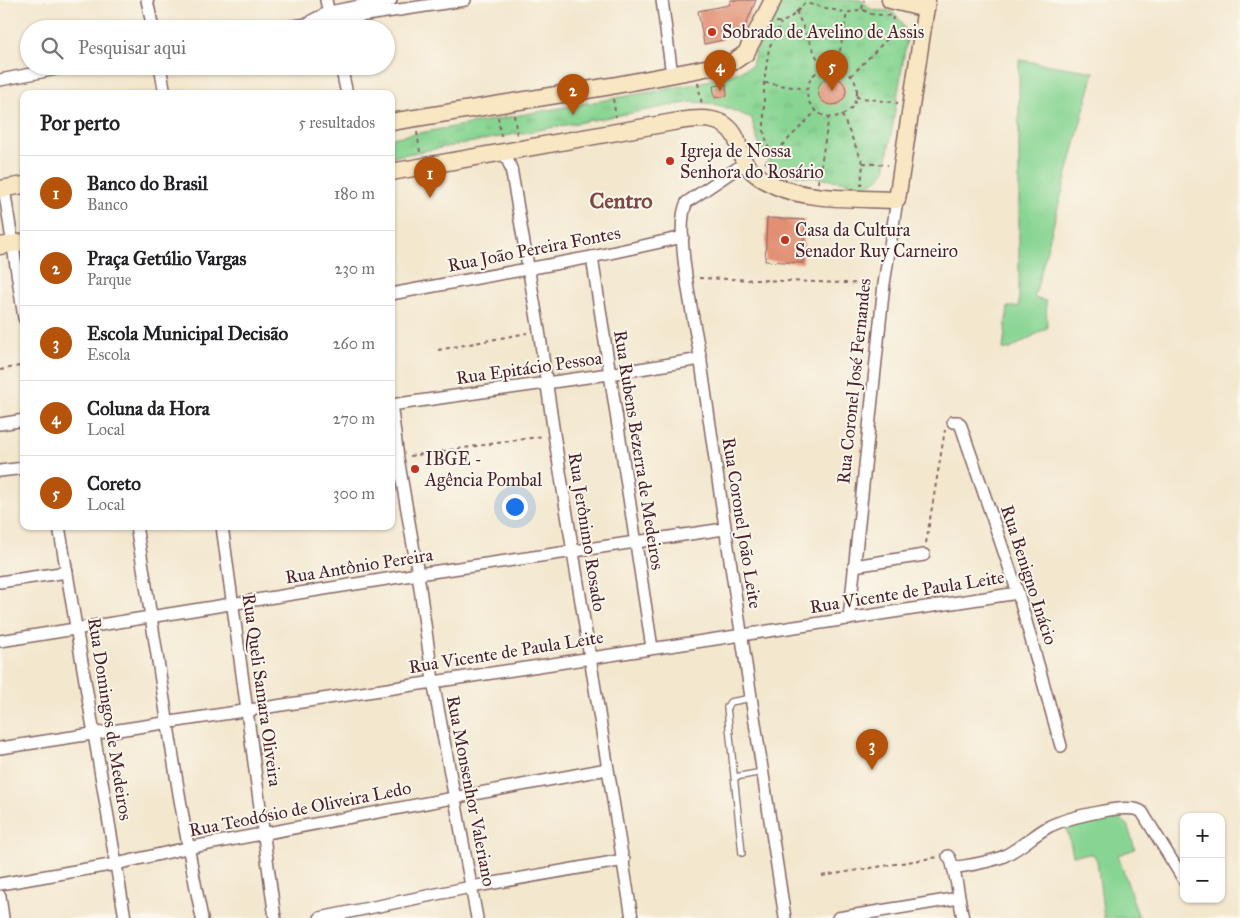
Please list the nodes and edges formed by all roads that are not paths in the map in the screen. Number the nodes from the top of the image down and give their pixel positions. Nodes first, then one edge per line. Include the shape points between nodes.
1 (147, 0) edge
2 (326, 0) edge
3 (391, 0) edge
4 (465, 0) edge
5 (662, 0) edge
6 (773, 0) edge
7 (926, 5) edge
8 (893, 6) edge
9 (151, 20) edge
10 (331, 20) edge
11 (334, 20) edge
12 (337, 20) edge
13 (26, 75) edge
14 (162, 75) edge
15 (343, 75) edge
16 (672, 75) junction
17 (0, 80) edge
18 (164, 90) edge
19 (346, 90) edge
20 (395, 121) edge
21 (512, 151) junction
22 (750, 168) junction
23 (395, 171) edge
24 (20, 186) edge
25 (2, 189) edge
26 (897, 200) junction
27 (683, 236) junction
28 (12, 244) edge
29 (592, 256) junction
30 (528, 269) junction
31 (20, 293) edge
32 (395, 293) edge
33 (700, 359) junction
34 (609, 374) junction
35 (546, 383) junction
36 (395, 404) edge
37 (20, 421) edge
38 (953, 422) road end
39 (0, 424) edge
40 (395, 435) edge
41 (20, 469) edge
42 (0, 472) edge
43 (724, 529) junction
44 (60, 530) edge
45 (137, 530) edge
46 (223, 530) edge
47 (636, 542) junction
48 (572, 551) junction
49 (924, 556) road end
50 (854, 566) junction
51 (66, 572) junction
52 (418, 574) junction
53 (0, 582) edge
54 (1018, 593) junction
55 (233, 605) junction
56 (152, 618) junction
57 (849, 619) junction
58 (77, 629) junction
59 (742, 635) junction
60 (0, 641) edge
61 (652, 648) junction
62 (591, 657) junction
63 (433, 681) junction
64 (752, 698) junction
65 (247, 710) junction
66 (167, 722) junction
67 (93, 734) junction
68 (1062, 746) dead end
69 (0, 748) edge
70 (607, 769) junction
71 (763, 772) junction
72 (734, 777) junction
73 (454, 799) junction
74 (264, 834) junction
75 (188, 848) junction
76 (742, 853) dead end
77 (948, 856) road end
78 (624, 860) junction
79 (116, 864) junction
80 (953, 868) junction
81 (1180, 874) edge
82 (0, 884) edge
83 (471, 887) junction
84 (0, 896) edge
85 (958, 898) junction
86 (3, 918) edge
87 (126, 918) edge
88 (202, 918) edge
89 (275, 918) edge
90 (320, 918) edge
91 (477, 918) edge
92 (632, 918) edge
93 (785, 918) edge
94 (838, 918) edge
95 (963, 918) edge

1 - 9 street
2 - 10 street
3 - 11 street
4 - 12 street
5 - 16 street
6 - 16 main road via 741,57 734,62
7 - 8 main road
7 - 26 main road, Rua Coronel José Fernandes
13 - 17 street
14 - 18 street
15 - 19 street
16 - 20 main road
21 - 22 main road via 704,118 718,121 731,130
21 - 23 main road
21 - 30 street, Rua Jerônimo Rosado via 511,168
22 - 26 main road via 764,180 784,189 816,195
22 - 27 street, Rua Coronel João Leite via 686,202
24 - 25 main road
25 - 28 street
26 - 50 street, Rua Coronel José Fernandes via 884,284
27 - 29 street, Rua João Pereira Fontes
27 - 33 street, Rua Coronel João Leite via 686,277
28 - 31 street
29 - 30 street, Rua João Pereira Fontes
29 - 34 street, Rua Rubens Bezerra de Medeiros
30 - 32 street, Rua João Pereira Fontes
30 - 35 street, Rua Jerônimo Rosado
33 - 34 street, Rua Epitácio Pessoa
33 - 43 street, Rua Coronel João Leite
34 - 35 street, Rua Epitácio Pessoa
34 - 47 street, Rua Rubens Bezerra de Medeiros
35 - 36 street, Rua Epitácio Pessoa
35 - 48 street, Rua Jerônimo Rosado
37 - 39 street
38 - 54 street, Rua Benigno Inácio via 961,426
40 - 52 street, Rua Monsenhor Valeriano
41 - 42 street
43 - 47 street, Rua Antônio Pereira
43 - 59 street, Rua Coronel João Leite
44 - 51 street, Rua Domingos de Medeiros
45 - 56 street
46 - 55 street, Rua Queli Samara Oliveira
47 - 48 street, Rua Antônio Pereira
47 - 61 street, Rua Rubens Bezerra de Medeiros
48 - 52 street, Rua Antônio Pereira
48 - 62 street, Rua Jerônimo Rosado
49 - 50 street
50 - 57 street, Rua Coronel José Fernandes
51 - 53 street
51 - 58 street, Rua Domingos de Medeiros
52 - 55 street, Rua Antônio Pereira
52 - 63 street, Rua Monsenhor Valeriano
54 - 57 street, Rua Vicente de Paula Leite
54 - 68 street, Rua Benigno Inácio
55 - 56 street, Rua Antônio Pereira
55 - 65 street, Rua Queli Samara Oliveira
56 - 58 street, Rua Antônio Pereira
56 - 66 street
57 - 59 street, Rua Vicente de Paula Leite
58 - 60 street, Rua Antônio Pereira
58 - 67 street, Rua Domingos de Medeiros
59 - 61 street, Rua Vicente de Paula Leite
59 - 64 street, Rua Coronel João Leite
61 - 62 street, Rua Vicente de Paula Leite
62 - 63 street, Rua Vicente de Paula Leite
62 - 70 street, Rua Jerônimo Rosado
63 - 65 street, Rua Vicente de Paula Leite
63 - 73 street, Rua Monsenhor Valeriano
64 - 71 street, Rua Coronel João Leite
64 - 72 lane via 730,702 726,707
65 - 66 street, Rua Vicente de Paula Leite
65 - 74 street, Rua Queli Samara Oliveira
66 - 67 street, Rua Vicente de Paula Leite
66 - 75 street
67 - 69 street, Rua Vicente de Paula Leite
67 - 79 street, Rua Domingos de Medeiros
70 - 73 street, Rua Teodósio de Oliveira Ledo
70 - 78 street, Rua Jerônimo Rosado
71 - 72 lane
71 - 93 street, Rua Coronel João Leite
72 - 76 lane
73 - 74 street, Rua Teodósio de Oliveira Ledo
73 - 83 street, Rua Monsenhor Valeriano
74 - 75 street, Rua Teodósio de Oliveira Ledo
74 - 89 street, Rua Queli Samara Oliveira
75 - 79 street, Rua Teodósio de Oliveira Ledo
75 - 88 street
77 - 80 street
78 - 83 street
78 - 92 street, Rua Jerônimo Rosado
79 - 82 street, Rua Teodósio de Oliveira Ledo
79 - 87 street, Rua Domingos de Medeiros
80 - 81 street via 1000,858 1051,825 1129,808 1142,812
80 - 85 street
83 - 90 street
83 - 91 street, Rua Monsenhor Valeriano
84 - 86 street
85 - 94 street
85 - 95 street

